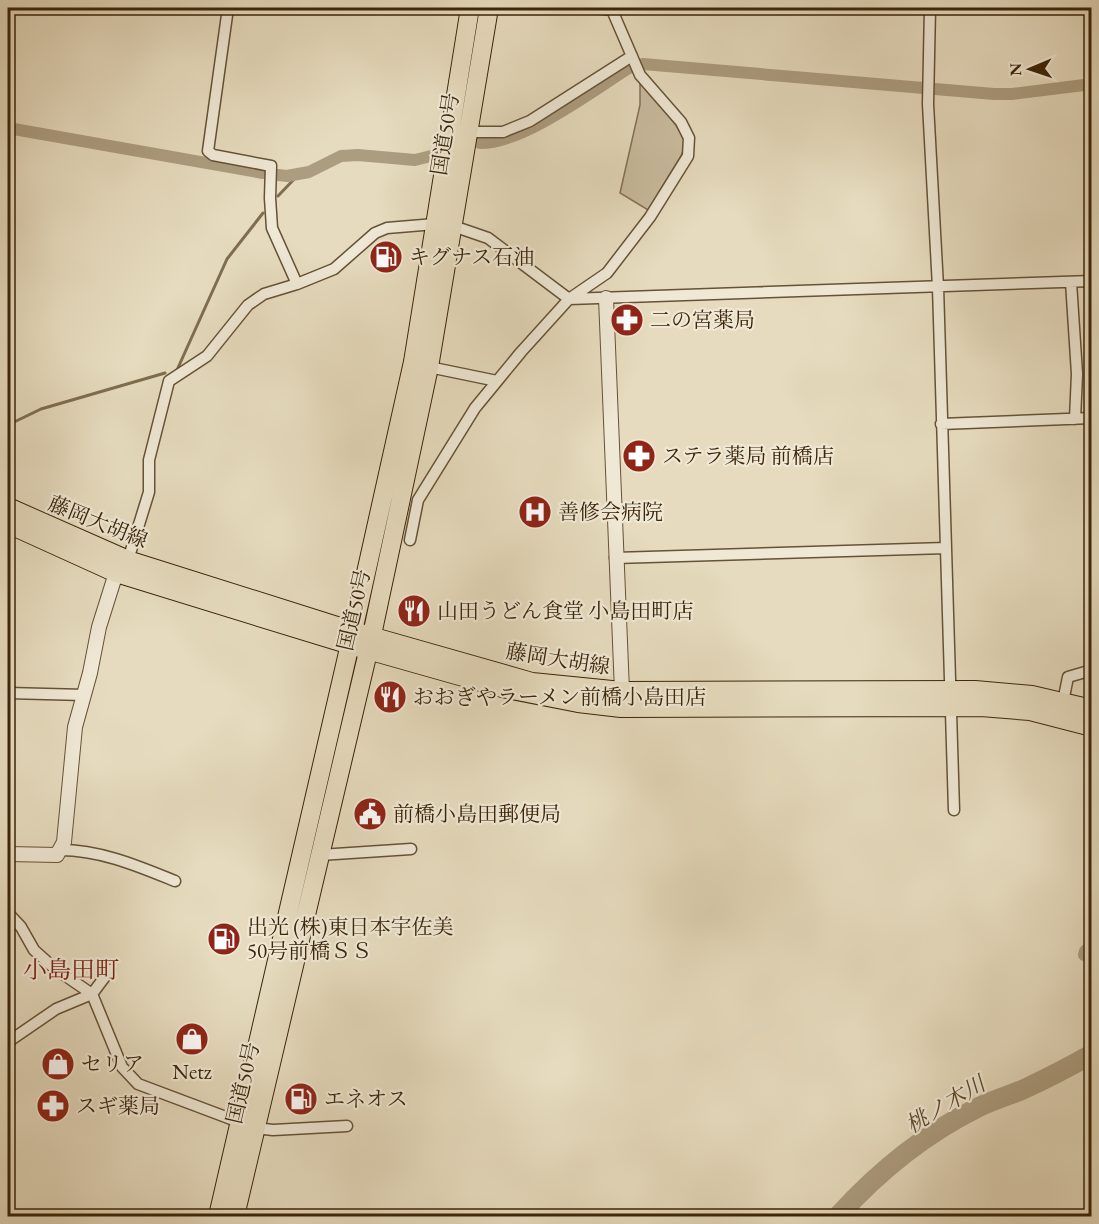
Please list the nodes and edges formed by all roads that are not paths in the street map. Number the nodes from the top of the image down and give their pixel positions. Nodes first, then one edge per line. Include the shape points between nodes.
1 (228, 8) edge
2 (470, 8) edge
3 (489, 8) edge
4 (595, 8) edge
5 (930, 8) edge
6 (613, 9) edge
7 (632, 56) junction
8 (469, 132) junction
9 (444, 225) junction
10 (1071, 282) junction
11 (1092, 282) edge
12 (297, 284) junction
13 (938, 287) junction
14 (606, 298) junction
15 (569, 299) junction
16 (429, 367) junction
17 (497, 381) junction
18 (1092, 418) edge
19 (1075, 419) junction
20 (941, 424) junction
21 (8, 507) edge
22 (8, 524) edge
23 (410, 540) dead end
24 (946, 548) junction
25 (615, 558) junction
26 (122, 566) junction
27 (352, 638) junction
28 (370, 643) junction
29 (1092, 670) edge
30 (622, 691) junction
31 (8, 693) edge
32 (84, 695) junction
33 (951, 698) junction
34 (1063, 702) junction
35 (1092, 709) edge
36 (1092, 727) edge
37 (954, 810) dead end
38 (411, 849) dead end
39 (60, 850) junction
40 (8, 854) edge
41 (320, 855) junction
42 (175, 881) dead end
43 (8, 913) edge
44 (110, 970) dead end
45 (93, 994) junction
46 (8, 1042) edge
47 (247, 1126) junction
48 (347, 1126) dead end
49 (218, 1216) edge
50 (235, 1216) edge

1 - 12 street via 208,151 271,166 272,228
2 - 9 main road, 国道50号
3 - 8 main road, 国道50号
4 - 6 street
5 - 13 street via 928,104
6 - 7 street
7 - 8 street via 530,121 503,132
7 - 15 street via 640,75 681,122 689,138 688,156 650,217 607,273
8 - 9 main road, 国道50号
9 - 12 street via 387,228 375,233 334,269
9 - 15 street via 488,238
9 - 16 main road, 国道50号
9 - 27 main road, 国道50号
10 - 11 street
10 - 13 street
10 - 19 street via 1077,374
12 - 26 street via 264,294 248,305 207,356 169,381 149,460 149,492
13 - 14 street
13 - 20 street
14 - 15 street
14 - 25 street
15 - 17 street
16 - 17 street
16 - 28 main road, 国道50号
17 - 23 street via 475,408 418,500
18 - 19 street
19 - 20 street
20 - 24 street
21 - 26 main road, 藤岡大胡線
22 - 26 main road, 藤岡大胡線
24 - 25 street
24 - 33 street
25 - 30 street
26 - 27 main road, 藤岡大胡線
26 - 32 street via 99,627
27 - 28 main road, 藤岡大胡線
27 - 47 main road, 国道50号
28 - 30 main road, 藤岡大胡線 via 532,682
28 - 33 main road, 藤岡大胡線 via 502,688 578,703 610,706
28 - 41 main road, 国道50号
29 - 34 street via 1068,677
30 - 33 main road, 藤岡大胡線
31 - 32 street
32 - 39 street via 75,727 64,842
33 - 34 main road, 藤岡大胡線 via 1007,692
33 - 36 main road, 藤岡大胡線
33 - 37 street
34 - 35 main road, 藤岡大胡線
38 - 41 street
39 - 40 street via 57,855
39 - 42 street via 126,861
41 - 47 main road, 国道50号
43 - 45 street via 34,950
44 - 45 street
45 - 46 street via 56,1009
45 - 47 street via 122,1067 138,1084
47 - 48 street via 273,1130
47 - 49 main road, 国道50号
47 - 50 main road, 国道50号

